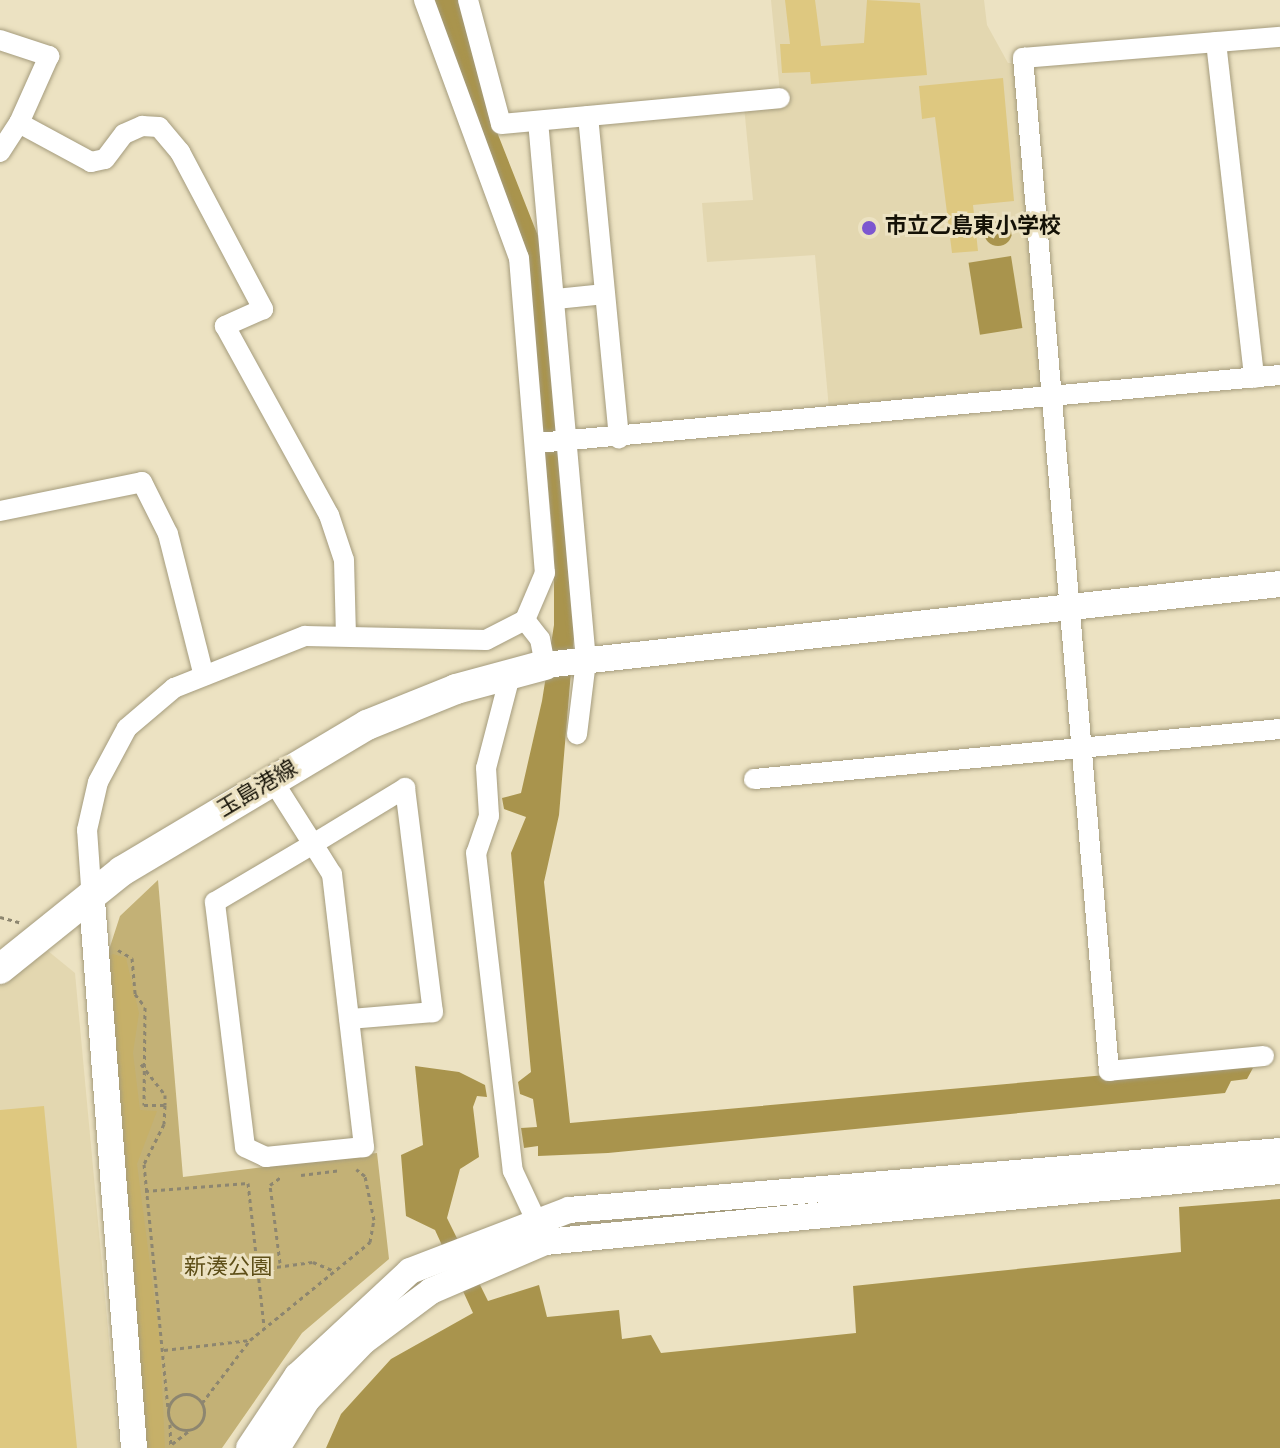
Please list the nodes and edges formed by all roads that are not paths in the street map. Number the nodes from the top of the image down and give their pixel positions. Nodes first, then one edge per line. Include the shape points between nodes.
1 (424, 0) edge
2 (468, 0) edge
3 (1280, 37) edge
4 (0, 40) edge
5 (1216, 42) junction
6 (780, 98) dead end
7 (588, 116) junction
8 (538, 121) junction
9 (19, 123) junction
10 (501, 124) junction
11 (470, 127) junction
12 (1, 147) edge
13 (605, 294) junction
14 (556, 299) junction
15 (1280, 375) edge
16 (1254, 378) junction
17 (1051, 397) junction
18 (619, 439) junction
19 (568, 442) junction
20 (537, 443) junction
21 (0, 511) edge
22 (1280, 584) edge
23 (1070, 609) junction
24 (525, 620) junction
25 (346, 634) junction
26 (586, 661) junction
27 (545, 665) junction
28 (204, 676) junction
29 (510, 676) junction
30 (1280, 729) edge
31 (577, 734) dead end
32 (1082, 748) junction
33 (754, 779) dead end
34 (273, 781) junction
35 (313, 844) junction
36 (92, 901) junction
37 (0, 969) edge
38 (349, 1019) junction
39 (1264, 1056) dead end
40 (1280, 1151) edge
41 (1280, 1171) edge
42 (541, 1230) junction
43 (134, 1448) edge
44 (249, 1448) edge
45 (277, 1448) edge

1 - 11 street
2 - 10 street
3 - 5 street
4 - 9 street via 49,56
5 - 16 street
5 - 17 street via 1023,58
6 - 7 street
7 - 8 street
7 - 13 street
8 - 10 street
8 - 14 street
9 - 12 street
9 - 25 street via 91,162 105,159 124,134 142,126 159,127 180,152 263,309 225,326 329,515 344,560
10 - 11 street
11 - 20 street via 519,258
13 - 14 street
13 - 18 street
14 - 19 street
15 - 16 street
16 - 17 street
17 - 18 street
17 - 23 street
18 - 19 street
19 - 20 street
19 - 26 street
20 - 24 street via 545,573
21 - 28 street via 142,482 168,534
22 - 23 street
23 - 26 street
23 - 32 street
24 - 25 street via 486,640
24 - 27 street via 540,639
25 - 28 street via 305,636
26 - 27 street
26 - 31 street
27 - 29 main road, 玉島港線
28 - 36 street via 148,708 110,754 89,807
29 - 34 main road, 玉島港線 via 367,725
29 - 42 street via 486,768 489,816 476,853 513,1171
30 - 32 street
32 - 33 street
32 - 39 street via 1109,1071
34 - 35 street
34 - 36 main road, 玉島港線 via 122,871
35 - 38 street via 332,874
35 - 38 street via 405,788 433,1012
35 - 38 street via 215,902 245,1147 266,1157 364,1147
36 - 37 main road, 玉島港線
36 - 43 street
40 - 42 street via 569,1210
41 - 42 street
42 - 44 street via 399,1279 297,1376
42 - 45 street via 431,1291 364,1341 307,1400

